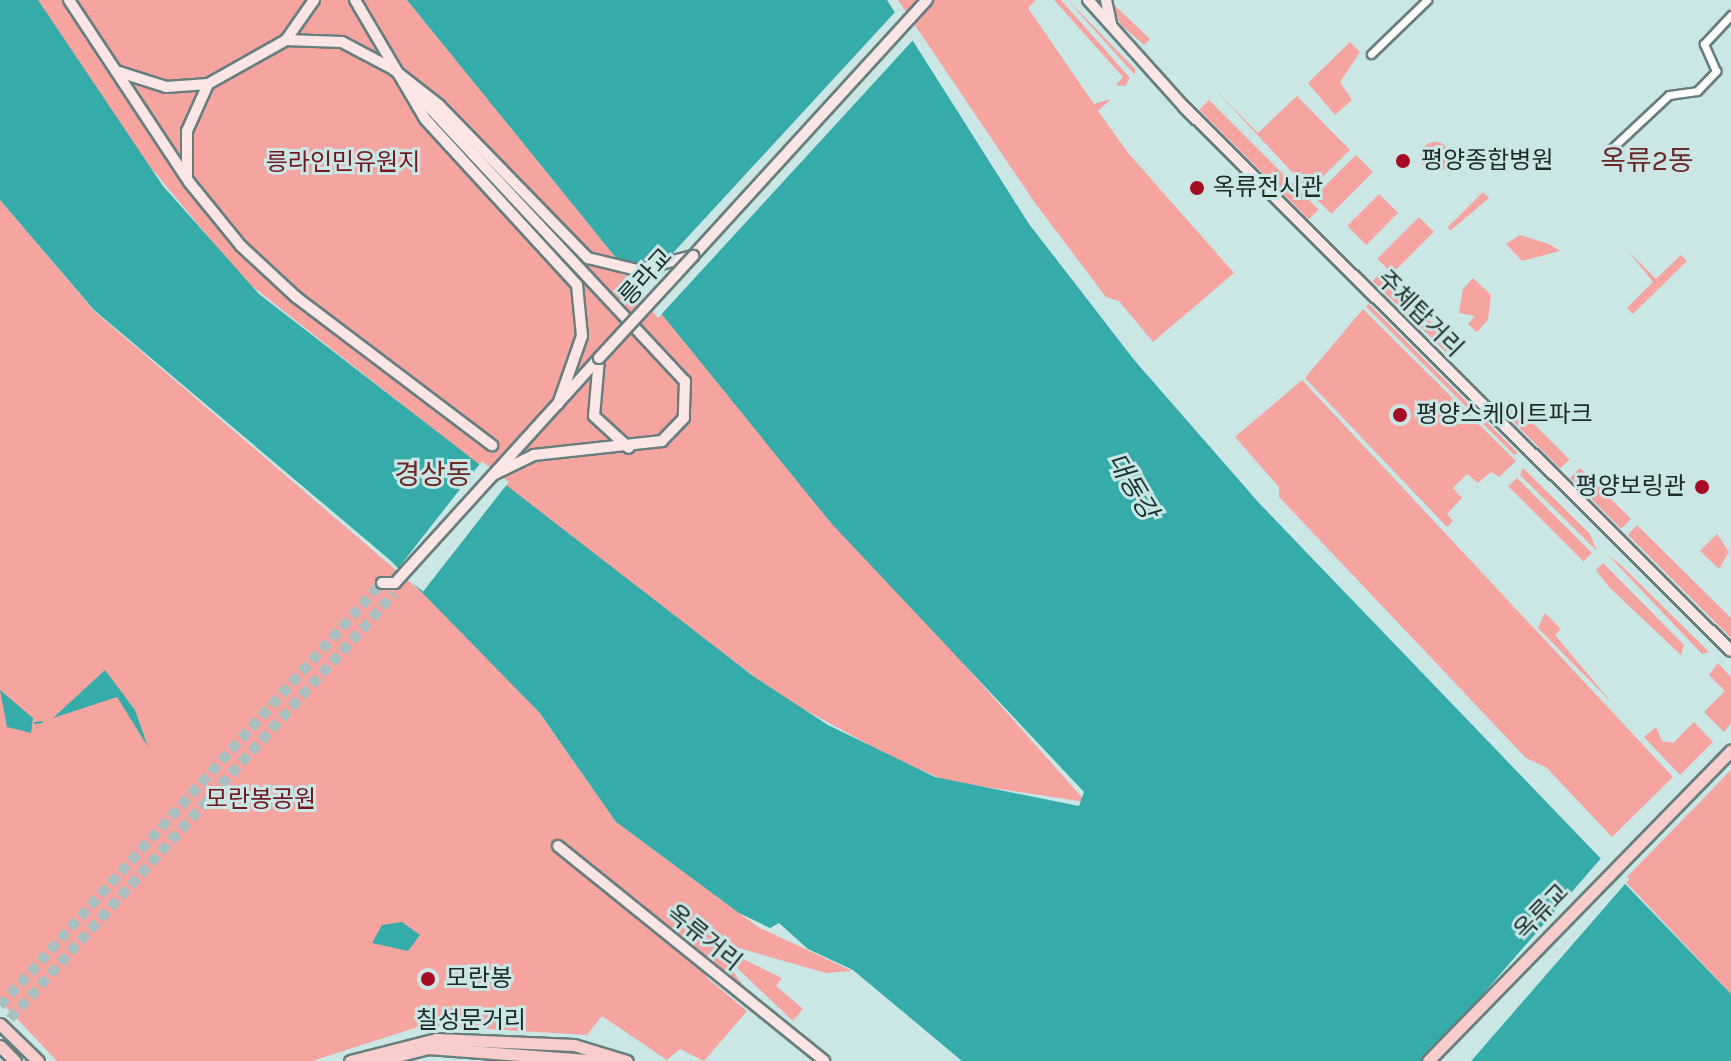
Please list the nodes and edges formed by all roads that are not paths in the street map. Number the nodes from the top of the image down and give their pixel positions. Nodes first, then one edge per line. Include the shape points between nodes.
1 (69, 0) edge
2 (314, 0) edge
3 (355, 0) edge
4 (927, 0) edge
5 (1088, 0) edge
6 (1106, 0) edge
7 (1427, 0) edge
8 (1731, 15) edge
9 (1113, 30) junction
10 (286, 40) junction
11 (1371, 54) dead end
12 (393, 69) junction
13 (115, 71) junction
14 (208, 84) junction
15 (1608, 152) dead end
16 (189, 182) junction
17 (693, 256) junction
18 (599, 358) junction
19 (558, 404) junction
20 (492, 445) dead end
21 (629, 448) junction
22 (495, 474) junction
23 (382, 583) tunnel mouth
24 (1731, 651) edge
25 (1731, 750) edge
26 (558, 846) dead end
27 (0, 1024) edge
28 (0, 1046) edge
29 (15, 1061) edge
30 (38, 1061) edge
31 (350, 1061) edge
32 (377, 1061) edge
33 (601, 1061) edge
34 (627, 1061) edge
35 (824, 1061) edge
36 (1428, 1061) edge

1 - 13 main road
2 - 10 main road
3 - 12 main road
4 - 17 main road, 릉라교
5 - 9 main road, 주체탑거리
6 - 9 main road
7 - 11 street
8 - 15 street via 1704,44 1716,71 1697,91 1669,95
9 - 24 main road, 주체탑거리
10 - 12 main road via 342,42
10 - 14 main road
12 - 17 main road via 604,267 646,270
12 - 19 main road via 425,119 558,259 582,298 579,352
12 - 21 main road via 676,367 687,394 684,418 668,437
13 - 14 main road via 166,87
13 - 16 main road
14 - 16 main road via 187,131
16 - 20 main road via 271,276
17 - 18 main road, 릉라교, bridge
18 - 19 main road, 릉라교
18 - 21 main road via 594,416
19 - 22 main road, 릉라교
21 - 22 main road via 543,454
22 - 23 main road, 릉라교 via 394,588
25 - 36 main road, 옥류교
26 - 35 main road, 옥류거리
27 - 30 main road
28 - 29 main road
31 - 34 main road, 칠성문거리 via 436,1039 594,1049
32 - 33 main road, 칠성문거리 via 428,1048

